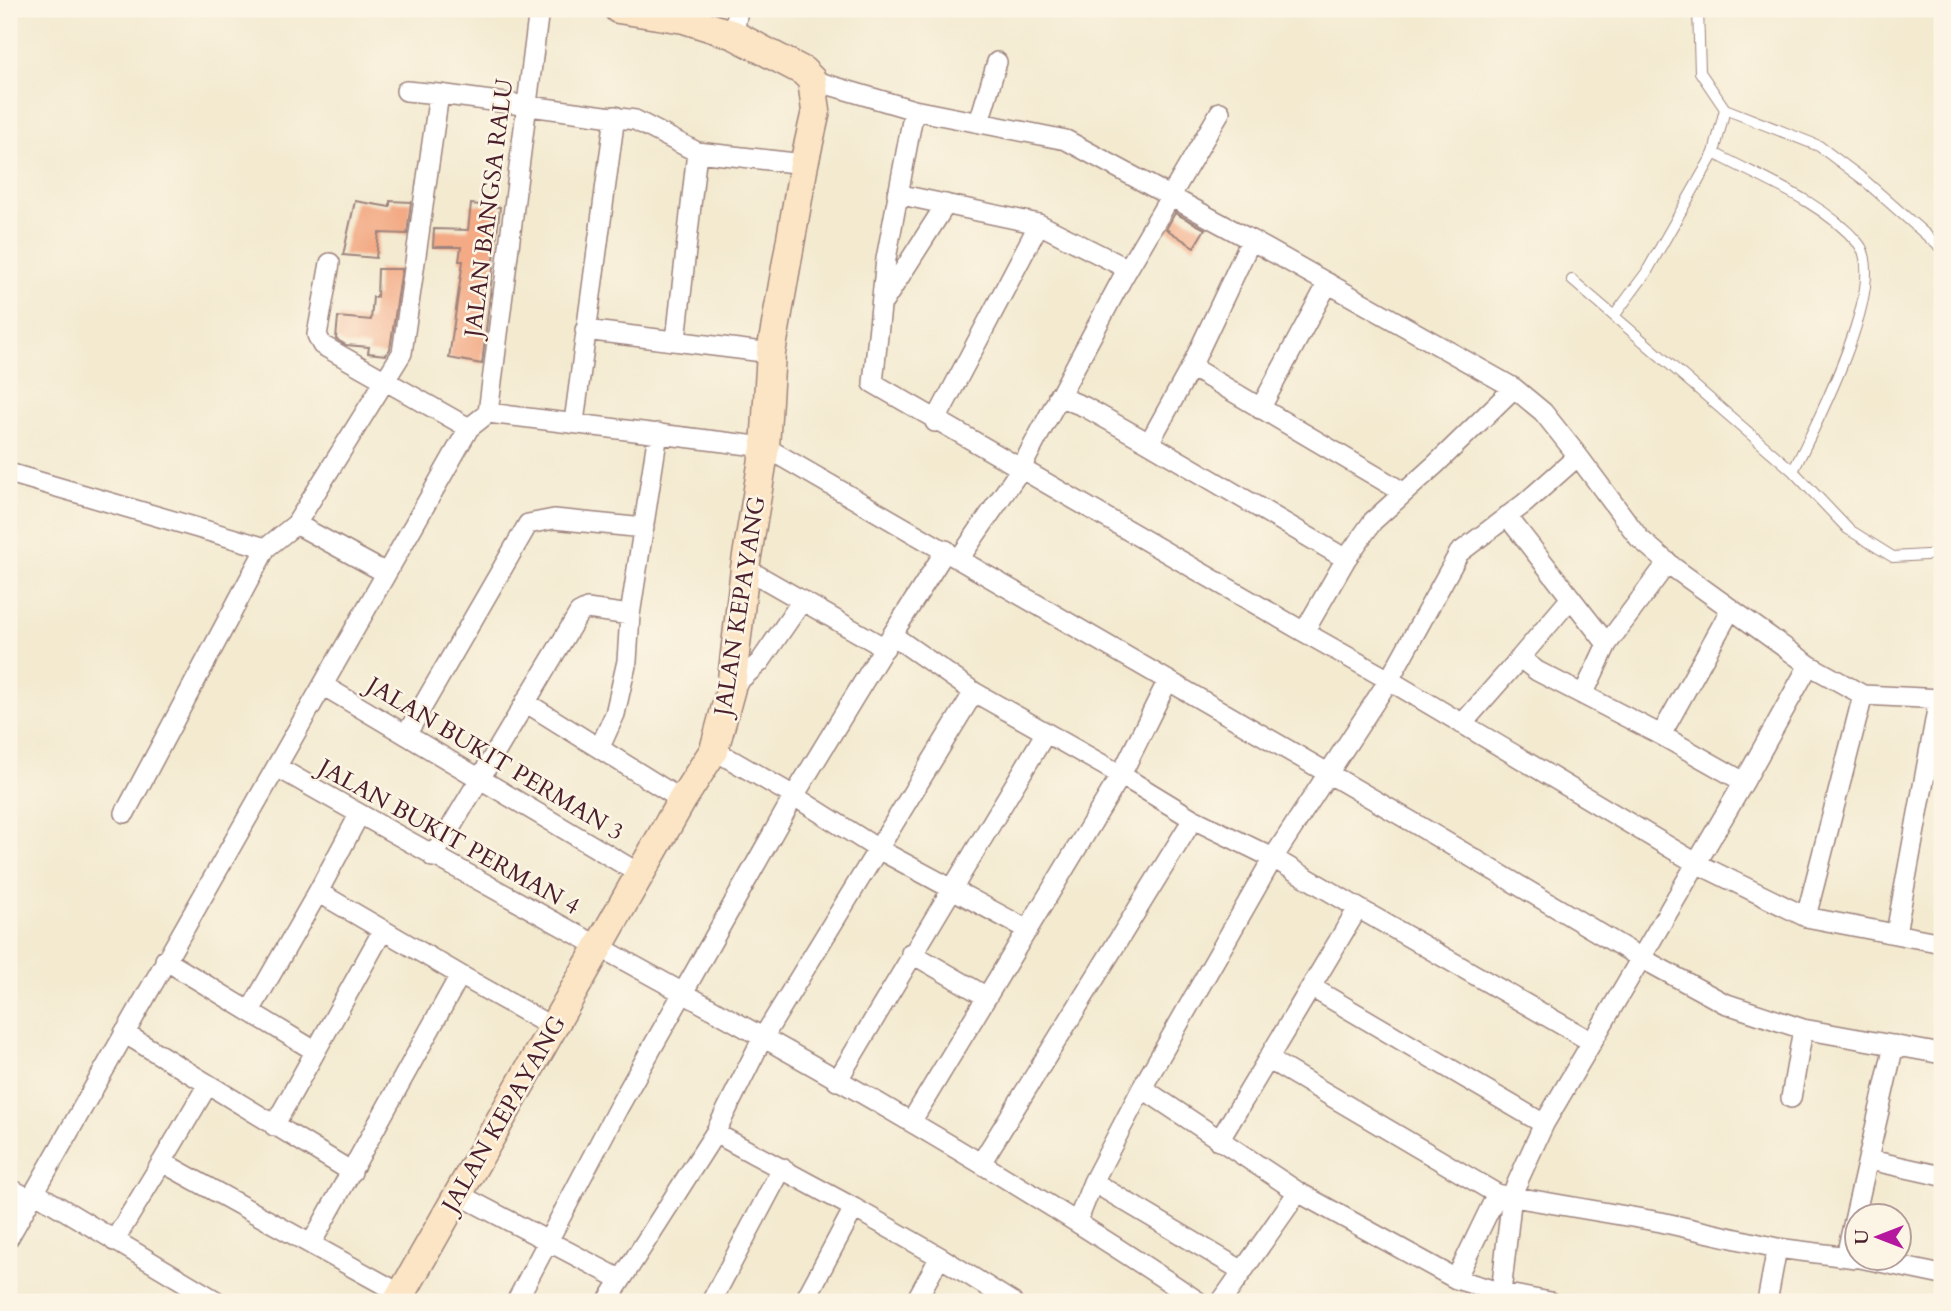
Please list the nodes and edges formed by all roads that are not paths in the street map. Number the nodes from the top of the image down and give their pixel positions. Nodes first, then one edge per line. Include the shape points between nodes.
1 (539, 9) edge
2 (618, 9) edge
3 (1698, 9) edge
4 (736, 22) edge
5 (997, 62) dead end
6 (812, 80) junction
7 (406, 91) dead end
8 (439, 94) junction
9 (526, 106) junction
10 (1725, 109) junction
11 (914, 110) junction
12 (1220, 112) dead end
13 (615, 116) junction
14 (979, 122) junction
15 (697, 152) junction
16 (1714, 153) junction
17 (804, 164) junction
18 (897, 194) junction
19 (1171, 195) junction
20 (946, 204) junction
21 (1039, 223) junction
22 (1251, 240) junction
23 (1942, 249) edge
24 (330, 263) dead end
25 (1128, 269) junction
26 (1572, 280) dead end
27 (1328, 283) junction
28 (881, 306) junction
29 (1614, 316) junction
30 (585, 330) junction
31 (676, 340) junction
32 (771, 353) junction
33 (1191, 367) junction
34 (385, 382) junction
35 (1514, 388) junction
36 (1058, 396) junction
37 (1260, 408) junction
38 (488, 413) junction
39 (574, 422) junction
40 (935, 422) junction
41 (468, 428) junction
42 (658, 433) junction
43 (1149, 443) junction
44 (765, 447) junction
45 (1578, 456) junction
46 (1020, 470) junction
47 (1793, 471) junction
48 (9, 473) edge
49 (1403, 492) junction
50 (1507, 516) junction
51 (296, 524) junction
52 (643, 528) junction
53 (266, 548) junction
54 (952, 554) junction
55 (1942, 554) edge
56 (1346, 559) junction
57 (1668, 562) junction
58 (745, 568) junction
59 (384, 572) junction
60 (1571, 598) junction
61 (802, 601) junction
62 (1731, 609) junction
63 (630, 615) junction
64 (1304, 632) junction
65 (888, 641) junction
66 (1607, 644) junction
67 (1520, 658) junction
68 (1809, 665) junction
69 (1389, 680) junction
70 (1167, 682) junction
71 (324, 686) junction
72 (731, 688) junction
73 (974, 692) junction
74 (1583, 695) junction
75 (1863, 695) junction
76 (1941, 699) edge
77 (525, 702) junction
78 (1462, 724) junction
79 (1045, 734) junction
80 (406, 735) junction
81 (1661, 735) junction
82 (600, 747) junction
83 (714, 750) junction
84 (276, 767) junction
85 (1121, 775) junction
86 (1329, 776) junction
87 (479, 779) junction
88 (1744, 782) junction
89 (794, 796) junction
90 (682, 800) junction
91 (125, 813) dead end
92 (359, 815) junction
93 (1193, 819) junction
94 (878, 849) junction
95 (433, 857) junction
96 (1273, 858) junction
97 (1696, 863) junction
98 (640, 874) junction
99 (951, 886) junction
100 (318, 892) junction
101 (1358, 908) junction
102 (1806, 917) junction
103 (383, 930) junction
104 (1028, 930) junction
105 (1896, 933) junction
106 (1942, 943) edge
107 (598, 948) junction
108 (911, 953) junction
109 (1641, 958) junction
110 (165, 960) junction
111 (460, 975) junction
112 (1311, 986) junction
113 (682, 994) junction
114 (987, 997) junction
115 (250, 1011) junction
116 (554, 1028) junction
117 (1803, 1029) junction
118 (124, 1032) junction
119 (762, 1039) junction
120 (1592, 1042) junction
121 (1894, 1045) junction
122 (315, 1052) junction
123 (1942, 1054) edge
124 (1268, 1059) junction
125 (837, 1081) junction
126 (207, 1086) junction
127 (1142, 1088) junction
128 (1791, 1097) dead end
129 (911, 1122) junction
130 (1544, 1124) junction
131 (274, 1126) junction
132 (715, 1133) junction
133 (1219, 1141) junction
134 (1870, 1160) junction
135 (162, 1163) junction
136 (981, 1163) junction
137 (782, 1168) junction
138 (352, 1172) junction
139 (1942, 1176) edge
140 (1093, 1182) junction
141 (9, 1188) edge
142 (1298, 1192) junction
143 (458, 1194) junction
144 (1505, 1194) junction
145 (32, 1196) junction
146 (1863, 1202) edge
147 (855, 1208) junction
148 (1078, 1220) junction
149 (9, 1237) edge
150 (550, 1240) junction
151 (114, 1241) junction
152 (311, 1244) junction
153 (1777, 1248) junction
154 (1842, 1256) edge
155 (940, 1257) junction
156 (1912, 1269) edge
157 (1241, 1270) junction
158 (1942, 1275) edge
159 (620, 1279) junction
160 (1456, 1279) junction
161 (399, 1298) edge
162 (1501, 1298) edge
163 (218, 1302) edge
164 (516, 1302) edge
165 (607, 1302) edge
166 (711, 1302) edge
167 (804, 1302) edge
168 (915, 1302) edge
169 (1012, 1302) edge
170 (1199, 1302) edge
171 (1221, 1302) edge
172 (1550, 1302) edge
173 (1767, 1302) edge

1 - 9 street, JALAN BANGSA RALU
2 - 4 street
3 - 10 lane via 1700,72
4 - 6 street
5 - 14 street
6 - 11 street
6 - 17 street, JALAN KEPAYANG via 816,111
7 - 8 street
8 - 9 street
8 - 34 street via 402,353
9 - 13 street
9 - 38 street, JALAN BANGSA RALU
10 - 16 lane
10 - 23 lane via 1819,146
11 - 14 street
11 - 18 street
12 - 19 street
13 - 15 street via 635,120
13 - 30 street
14 - 19 street via 1066,140
15 - 17 street
15 - 31 street
16 - 29 lane via 1646,273
16 - 47 lane via 1826,214 1860,245 1869,266 1854,335
17 - 32 street, JALAN KEPAYANG
18 - 20 street
18 - 28 street
19 - 22 street
19 - 25 street
20 - 21 street
20 - 28 street
21 - 25 street
21 - 40 street
22 - 27 street
22 - 33 street
24 - 34 street via 317,335 322,345
25 - 36 street
26 - 29 lane
27 - 35 street
27 - 37 street
28 - 40 street via 873,383
29 - 47 lane
30 - 31 street
30 - 39 street
31 - 32 street
32 - 44 street, JALAN KEPAYANG
33 - 37 street
33 - 43 street
34 - 41 street
34 - 51 street
35 - 45 street via 1543,412
35 - 49 street
36 - 43 street
36 - 46 street
37 - 49 street
38 - 39 street
38 - 41 street
39 - 42 street
40 - 46 street
41 - 59 street
42 - 44 street
42 - 52 street
43 - 56 street
44 - 54 street
44 - 58 street, JALAN KEPAYANG
45 - 50 street
45 - 57 street via 1639,538
46 - 54 street
46 - 64 street
47 - 55 lane via 1848,528 1893,557
48 - 53 street
49 - 56 street via 1373,521
50 - 60 street
50 - 69 street via 1459,553
51 - 53 street
51 - 59 street
52 - 63 street
52 - 80 street via 554,519 528,524
53 - 91 street
54 - 65 street
54 - 70 street
56 - 64 street
57 - 62 street
57 - 66 street
58 - 61 street
58 - 72 street, JALAN KEPAYANG
59 - 71 street
60 - 66 street
60 - 67 street
61 - 65 street
61 - 72 street via 760,662
62 - 68 street
62 - 81 street
63 - 77 street via 587,609 579,613
63 - 82 street via 615,715
64 - 69 street
65 - 73 street
65 - 89 street
66 - 74 street
67 - 74 street
67 - 78 street
68 - 75 street
68 - 88 street
69 - 78 street
69 - 86 street
70 - 85 street
70 - 86 street
71 - 80 street, JALAN BUKIT PERMAN 3
71 - 84 street
72 - 83 street, JALAN KEPAYANG
73 - 79 street
73 - 94 street
74 - 81 street
75 - 76 street
75 - 102 street
76 - 105 street
77 - 82 street
77 - 87 street
78 - 97 street
79 - 85 street
79 - 99 street
80 - 87 street, JALAN BUKIT PERMAN 3
81 - 88 street
82 - 90 street
83 - 89 street
83 - 90 street, JALAN KEPAYANG
84 - 92 street, JALAN BUKIT PERMAN 4
84 - 110 street
85 - 93 street
85 - 104 street
86 - 96 street
86 - 109 street
87 - 95 street
87 - 98 street, JALAN BUKIT PERMAN 3
88 - 97 street
89 - 94 street
89 - 113 street
90 - 98 street, JALAN KEPAYANG
92 - 95 street, JALAN BUKIT PERMAN 4
92 - 100 street
93 - 96 street
93 - 136 street
94 - 99 street
94 - 119 street
95 - 107 street, JALAN BUKIT PERMAN 4
96 - 101 street
96 - 127 street
97 - 102 street
97 - 109 street
98 - 107 street, JALAN KEPAYANG
99 - 104 street
99 - 108 street
100 - 103 street
100 - 115 street
101 - 112 street
101 - 120 street
102 - 105 street
103 - 111 street
103 - 122 street
104 - 114 street
105 - 106 street
107 - 113 street, JALAN BUKIT PERMAN 4
107 - 116 street, JALAN KEPAYANG
108 - 114 street
108 - 125 street
109 - 117 street via 1724,1003
109 - 120 street
110 - 115 street
110 - 118 street
111 - 116 street
111 - 138 street
112 - 124 street
112 - 130 street
113 - 119 street, JALAN BUKIT PERMAN 4
113 - 150 street
114 - 129 street
115 - 122 street
116 - 143 street, JALAN KEPAYANG
117 - 121 street
117 - 128 street
118 - 126 street
118 - 145 street
119 - 125 street, JALAN BUKIT PERMAN 4
119 - 132 street
120 - 130 street
121 - 123 street
121 - 134 street
122 - 131 street
124 - 133 street
124 - 144 street
125 - 129 street, JALAN BUKIT PERMAN 4
126 - 131 street
126 - 135 street
127 - 133 street
127 - 140 street
129 - 136 street, JALAN BUKIT PERMAN 4
130 - 144 street
131 - 138 street
132 - 137 street
132 - 159 street
133 - 142 street
134 - 139 street
134 - 146 street
135 - 151 street
135 - 152 street
136 - 148 street, JALAN BUKIT PERMAN 4
137 - 147 street
137 - 166 street
138 - 152 street
140 - 148 street
140 - 157 street
141 - 145 street
142 - 157 street
142 - 160 street
143 - 150 street
143 - 161 street, JALAN KEPAYANG
144 - 153 street
144 - 160 street
144 - 162 street
145 - 149 street
145 - 151 street
147 - 155 street
147 - 167 street
148 - 170 street, JALAN BUKIT PERMAN 4
150 - 159 street
150 - 164 street
151 - 163 street
152 - 161 street
153 - 154 street
153 - 173 street
155 - 168 street
155 - 169 street
156 - 158 street
157 - 171 street
159 - 165 street
160 - 162 street
162 - 172 street

